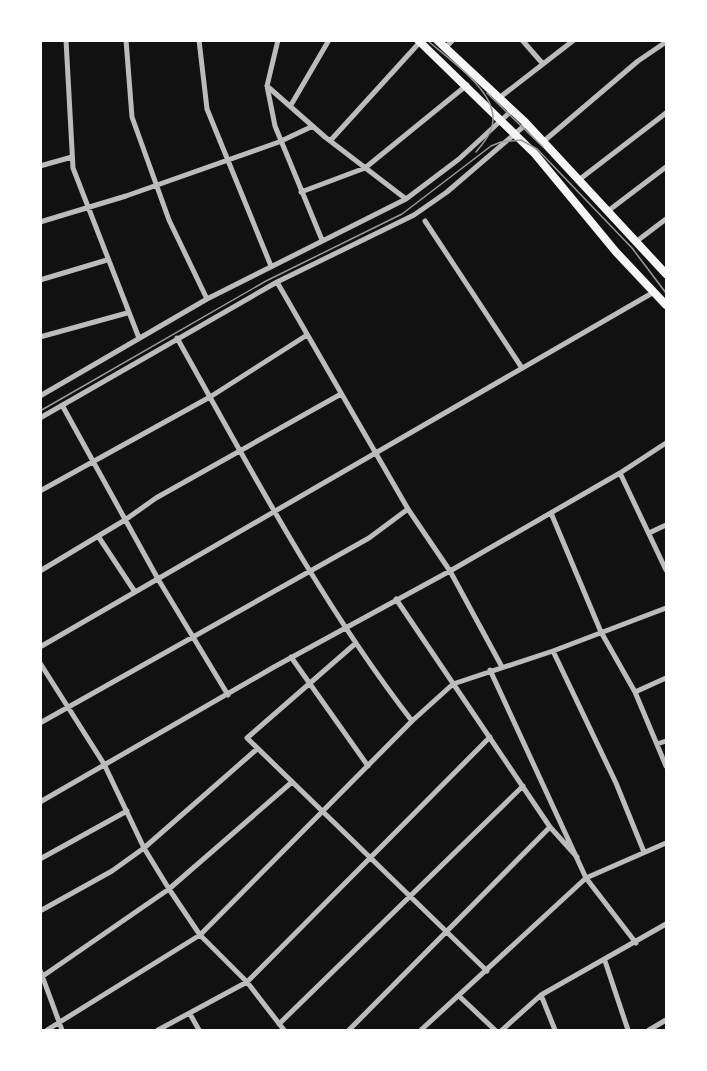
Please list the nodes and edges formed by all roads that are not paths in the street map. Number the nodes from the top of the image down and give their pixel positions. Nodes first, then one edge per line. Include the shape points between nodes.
1 (66, 40) edge
2 (126, 40) edge
3 (199, 40) edge
4 (278, 40) edge
5 (329, 40) edge
6 (437, 40) edge
7 (453, 40) edge
8 (522, 40) edge
9 (574, 40) edge
10 (419, 41) edge
11 (666, 42) edge
12 (446, 47) junction
13 (543, 64) junction
14 (467, 85) junction
15 (267, 86) junction
16 (500, 98) junction
17 (291, 105) junction
18 (514, 112) junction
19 (666, 113) edge
20 (501, 121) junction
21 (525, 122) junction
22 (313, 126) junction
23 (515, 134) junction
24 (330, 141) junction
25 (544, 141) junction
26 (279, 142) junction
27 (72, 157) junction
28 (226, 159) junction
29 (40, 166) edge
30 (666, 167) edge
31 (365, 168) junction
32 (580, 180) junction
33 (156, 185) junction
34 (301, 192) junction
35 (405, 199) junction
36 (87, 208) junction
37 (608, 211) junction
38 (666, 219) edge
39 (425, 221) dead end
40 (40, 222) edge
41 (322, 240) junction
42 (637, 241) junction
43 (107, 260) junction
44 (271, 266) junction
45 (666, 274) edge
46 (40, 280) edge
47 (277, 282) junction
48 (654, 292) junction
49 (207, 299) junction
50 (666, 305) edge
51 (127, 313) junction
52 (307, 335) junction
53 (40, 337) edge
54 (139, 338) junction
55 (177, 338) junction
56 (522, 368) junction
57 (341, 394) junction
58 (40, 396) edge
59 (210, 397) junction
60 (62, 405) junction
61 (40, 418) edge
62 (666, 442) edge
63 (240, 451) junction
64 (376, 454) junction
65 (92, 461) junction
66 (620, 473) junction
67 (40, 491) edge
68 (408, 509) junction
69 (551, 513) junction
70 (274, 514) junction
71 (125, 520) junction
72 (666, 525) edge
73 (649, 533) junction
74 (98, 536) junction
75 (311, 570) junction
76 (666, 570) edge
77 (40, 571) edge
78 (450, 571) junction
79 (158, 579) junction
80 (135, 592) junction
81 (396, 599) junction
82 (666, 608) edge
83 (345, 627) junction
84 (601, 632) junction
85 (194, 636) junction
86 (356, 643) junction
87 (40, 647) edge
88 (553, 651) junction
89 (291, 657) junction
90 (40, 663) edge
91 (502, 667) junction
92 (490, 670) junction
93 (666, 678) edge
94 (310, 683) junction
95 (453, 684) junction
96 (635, 692) junction
97 (228, 695) junction
98 (68, 708) junction
99 (412, 721) junction
100 (40, 723) edge
101 (490, 738) junction
102 (666, 741) edge
103 (657, 744) junction
104 (257, 749) junction
105 (104, 764) junction
106 (368, 766) junction
107 (666, 766) edge
108 (292, 782) junction
109 (523, 786) junction
110 (40, 802) edge
111 (127, 811) junction
112 (322, 811) junction
113 (550, 827) junction
114 (666, 843) edge
115 (144, 848) junction
116 (644, 852) junction
117 (369, 856) junction
118 (577, 857) junction
119 (40, 859) edge
120 (586, 878) junction
121 (169, 889) junction
122 (411, 898) junction
123 (40, 911) edge
124 (666, 924) edge
125 (447, 930) junction
126 (200, 935) junction
127 (636, 943) junction
128 (605, 961) junction
129 (40, 970) edge
130 (487, 971) junction
131 (42, 978) edge
132 (246, 982) junction
133 (541, 995) junction
134 (459, 996) junction
135 (190, 1014) junction
136 (666, 1020) edge
137 (58, 1023) junction
138 (279, 1024) junction
139 (47, 1030) edge
140 (62, 1030) edge
141 (158, 1030) edge
142 (199, 1030) edge
143 (284, 1030) edge
144 (349, 1030) edge
145 (421, 1030) edge
146 (495, 1030) edge
147 (502, 1030) edge
148 (555, 1030) edge
149 (628, 1030) edge
150 (649, 1030) edge

1 - 27 street
2 - 33 street via 132,117
3 - 28 street via 207,109
4 - 15 street
5 - 17 street
6 - 12 main road
7 - 12 street
8 - 13 street
9 - 13 street
10 - 14 main road
10 - 24 street
11 - 25 street
12 - 16 main road
13 - 16 street
14 - 20 main road
14 - 31 street
15 - 17 street
15 - 26 street
16 - 18 main road
17 - 22 street
18 - 20 street
18 - 21 main road
19 - 32 street
20 - 23 main road
20 - 35 street via 459,159
21 - 23 street
21 - 25 main road
22 - 24 street
22 - 26 street
23 - 47 street via 447,192 414,214
23 - 48 main road
24 - 31 street
25 - 32 main road
26 - 28 street
26 - 34 street
27 - 29 street
27 - 36 street
28 - 33 street
28 - 44 street
30 - 37 street
31 - 34 street
31 - 35 street
32 - 37 main road
33 - 36 street
33 - 49 street
34 - 41 street
35 - 41 street
36 - 40 street
36 - 43 street
37 - 42 main road
38 - 42 street
39 - 56 street
41 - 44 street
42 - 45 main road
43 - 46 street
43 - 51 street
44 - 49 street
47 - 52 street
47 - 55 street
48 - 50 main road
48 - 56 street
49 - 54 street
51 - 53 street
51 - 54 street
52 - 57 street
52 - 59 street
54 - 58 street
55 - 59 street
55 - 60 street
56 - 64 street
57 - 63 street
57 - 64 street
59 - 63 street
59 - 65 street
60 - 61 street
60 - 65 street
62 - 66 street
63 - 70 street
63 - 71 street
64 - 68 street
64 - 70 street
65 - 67 street
65 - 71 street
66 - 69 street
66 - 73 street
68 - 75 street via 369,538
68 - 78 street
69 - 78 street
69 - 84 street
70 - 75 street
70 - 79 street
71 - 74 street
71 - 79 street
72 - 73 street
73 - 76 street
74 - 77 street
74 - 80 street
75 - 83 street
75 - 85 street
78 - 81 street
78 - 91 street
79 - 80 street
79 - 85 street
80 - 87 street
81 - 83 street
81 - 95 street
82 - 84 street
83 - 86 street
83 - 89 street
84 - 88 street
84 - 96 street
85 - 97 street
85 - 98 street
86 - 94 street
86 - 99 street
88 - 91 street
88 - 116 street
89 - 94 street
89 - 97 street
90 - 98 street
91 - 92 street
92 - 95 street
92 - 118 street
93 - 96 street
94 - 104 street via 247,738
94 - 106 street
95 - 99 street
95 - 101 street
96 - 103 street
97 - 105 street
98 - 100 street
98 - 105 street
99 - 106 street
101 - 109 street
101 - 117 street
102 - 103 street
103 - 107 street
104 - 108 street
104 - 115 street
105 - 110 street
105 - 111 street
106 - 112 street
108 - 112 street
108 - 121 street
109 - 113 street
109 - 122 street
111 - 115 street
111 - 119 street
112 - 117 street
112 - 126 street
113 - 118 street
113 - 125 street
114 - 116 street
115 - 121 street
115 - 123 street
116 - 120 street
117 - 122 street
117 - 132 street
118 - 120 street
120 - 127 street
120 - 130 street
121 - 126 street
121 - 131 street
122 - 125 street
122 - 138 street
124 - 127 street
125 - 130 street
125 - 144 street
126 - 132 street
126 - 137 street
127 - 128 street
128 - 133 street via 574,974
128 - 149 street
129 - 131 street
130 - 134 street
131 - 137 street
132 - 135 street
132 - 138 street
133 - 147 street
133 - 148 street
134 - 145 street
134 - 146 street
135 - 141 street
135 - 142 street
136 - 150 street
137 - 139 street
137 - 140 street
138 - 143 street

